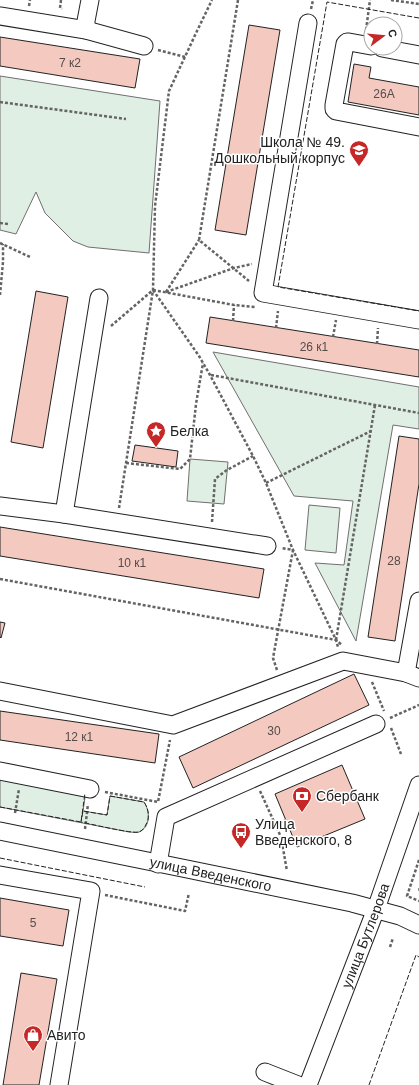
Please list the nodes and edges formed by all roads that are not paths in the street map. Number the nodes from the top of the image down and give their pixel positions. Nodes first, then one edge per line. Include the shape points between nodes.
1 (90, 0) edge
2 (0, 16) edge
3 (308, 23) dead end
4 (86, 30) junction
5 (363, 44) edge
6 (144, 46) road end
7 (403, 52) edge
8 (419, 55) edge
9 (419, 127) edge
10 (99, 298) dead end
11 (419, 320) edge
12 (0, 506) edge
13 (64, 514) junction
14 (267, 546) dead end
15 (419, 601) edge
16 (412, 675) edge
17 (0, 691) edge
18 (376, 724) road end
19 (0, 771) edge
20 (419, 785) edge
21 (90, 789) road end
22 (0, 831) edge
23 (158, 864) junction
24 (0, 875) edge
25 (376, 909) junction
26 (419, 925) edge
27 (265, 1072) dead end
28 (59, 1085) edge
29 (298, 1085) edge
30 (308, 1085) edge

1 - 4 street
2 - 4 street
3 - 11 street via 263,292
4 - 6 street
5 - 9 street via 350,42 345,44 334,109 338,113
7 - 8 street
10 - 13 street
12 - 13 street
13 - 14 street
15 - 16 street
16 - 17 street via 343,661 173,724
18 - 23 street via 166,817
19 - 21 street
20 - 25 street, улица Бутлерова
22 - 23 street, улица Введенского
23 - 25 street, улица Введенского
24 - 28 street via 91,892
25 - 26 street, улица Введенского
25 - 30 street, улица Бутлерова
27 - 29 street

